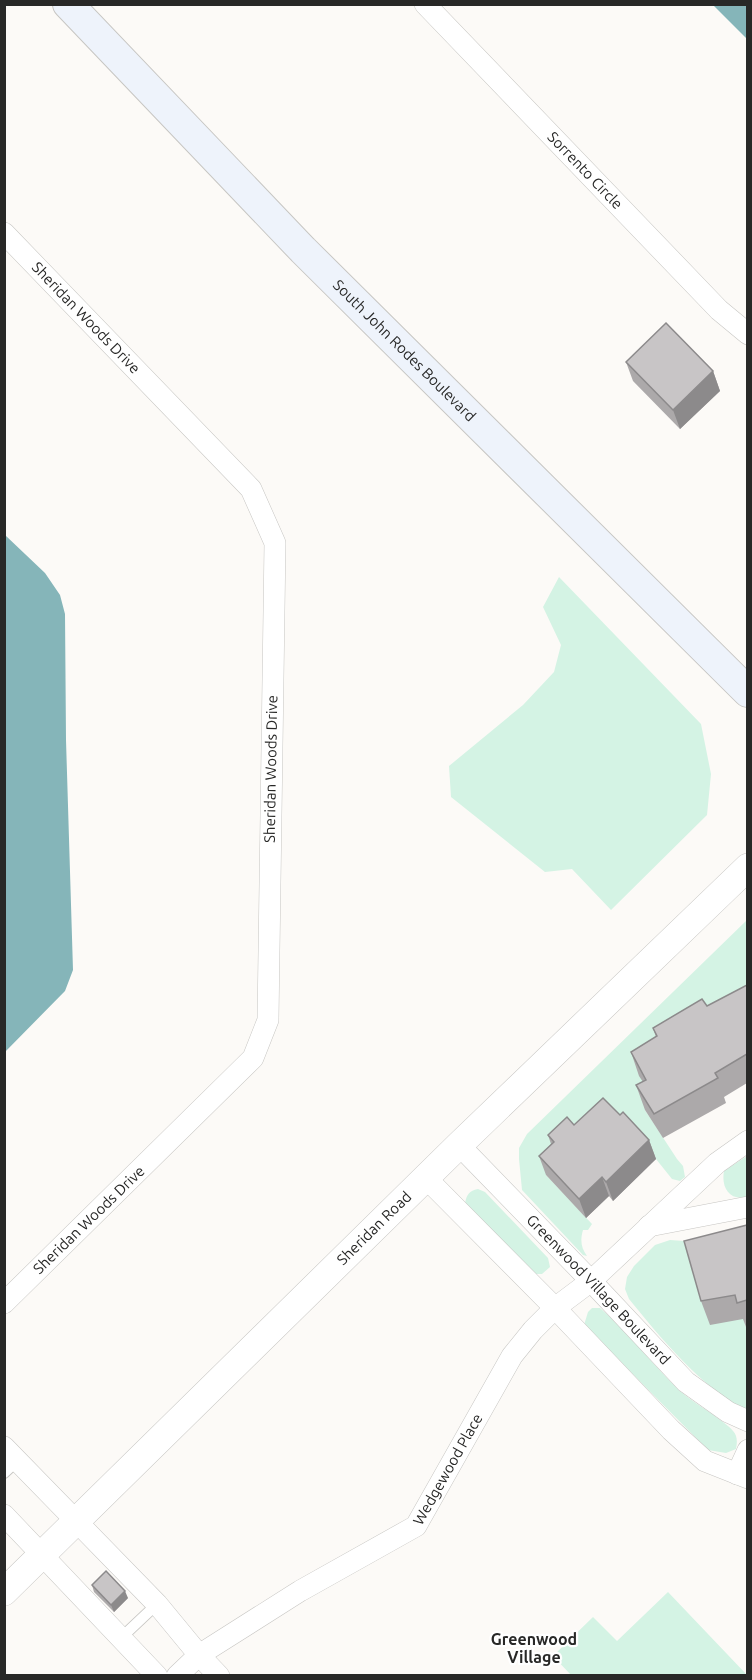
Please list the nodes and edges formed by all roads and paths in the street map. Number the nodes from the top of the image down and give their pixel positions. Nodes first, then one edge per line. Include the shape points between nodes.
1 (68, 4) edge
2 (425, 4) edge
3 (4, 233) edge
4 (747, 334) edge
5 (747, 692) edge
6 (747, 867) edge
7 (747, 1141) edge
8 (459, 1146) junction
9 (426, 1178) junction
10 (747, 1207) edge
11 (649, 1227) junction
12 (591, 1281) junction
13 (4, 1303) edge
14 (555, 1308) junction
15 (747, 1421) edge
16 (747, 1449) edge
17 (9, 1460) edge
18 (742, 1476) edge
19 (4, 1515) edge
20 (78, 1521) junction
21 (43, 1555) junction
22 (4, 1592) edge
23 (157, 1604) junction
24 (121, 1638) junction
25 (199, 1655) junction
26 (157, 1676) edge
27 (177, 1676) edge
28 (219, 1676) edge

1 - 5 main road, South John Rodes Boulevard via 303,249
2 - 4 street, Sorrento Circle via 718,310
3 - 13 street, Sheridan Woods Drive via 251,489 274,543 268,1020 253,1058
6 - 8 street, Sheridan Road
7 - 11 street, Wedgewood Place via 717,1163
8 - 9 street, Sheridan Road
8 - 12 street, Greenwood Village Boulevard
9 - 14 street
9 - 20 street, Sheridan Road
10 - 11 street
11 - 12 street, Wedgewood Place
12 - 14 street, Wedgewood Place
12 - 15 street, Greenwood Village Boulevard via 686,1382
14 - 18 street via 670,1430 705,1461
14 - 25 street, Wedgewood Place via 512,1356 416,1526
16 - 18 street
17 - 20 street
19 - 21 street
20 - 21 street, Sheridan Road
20 - 23 street
21 - 22 street, Sheridan Road
21 - 24 street
23 - 24 lane
23 - 25 street
24 - 26 street
25 - 27 street, Wedgewood Place
25 - 28 street

